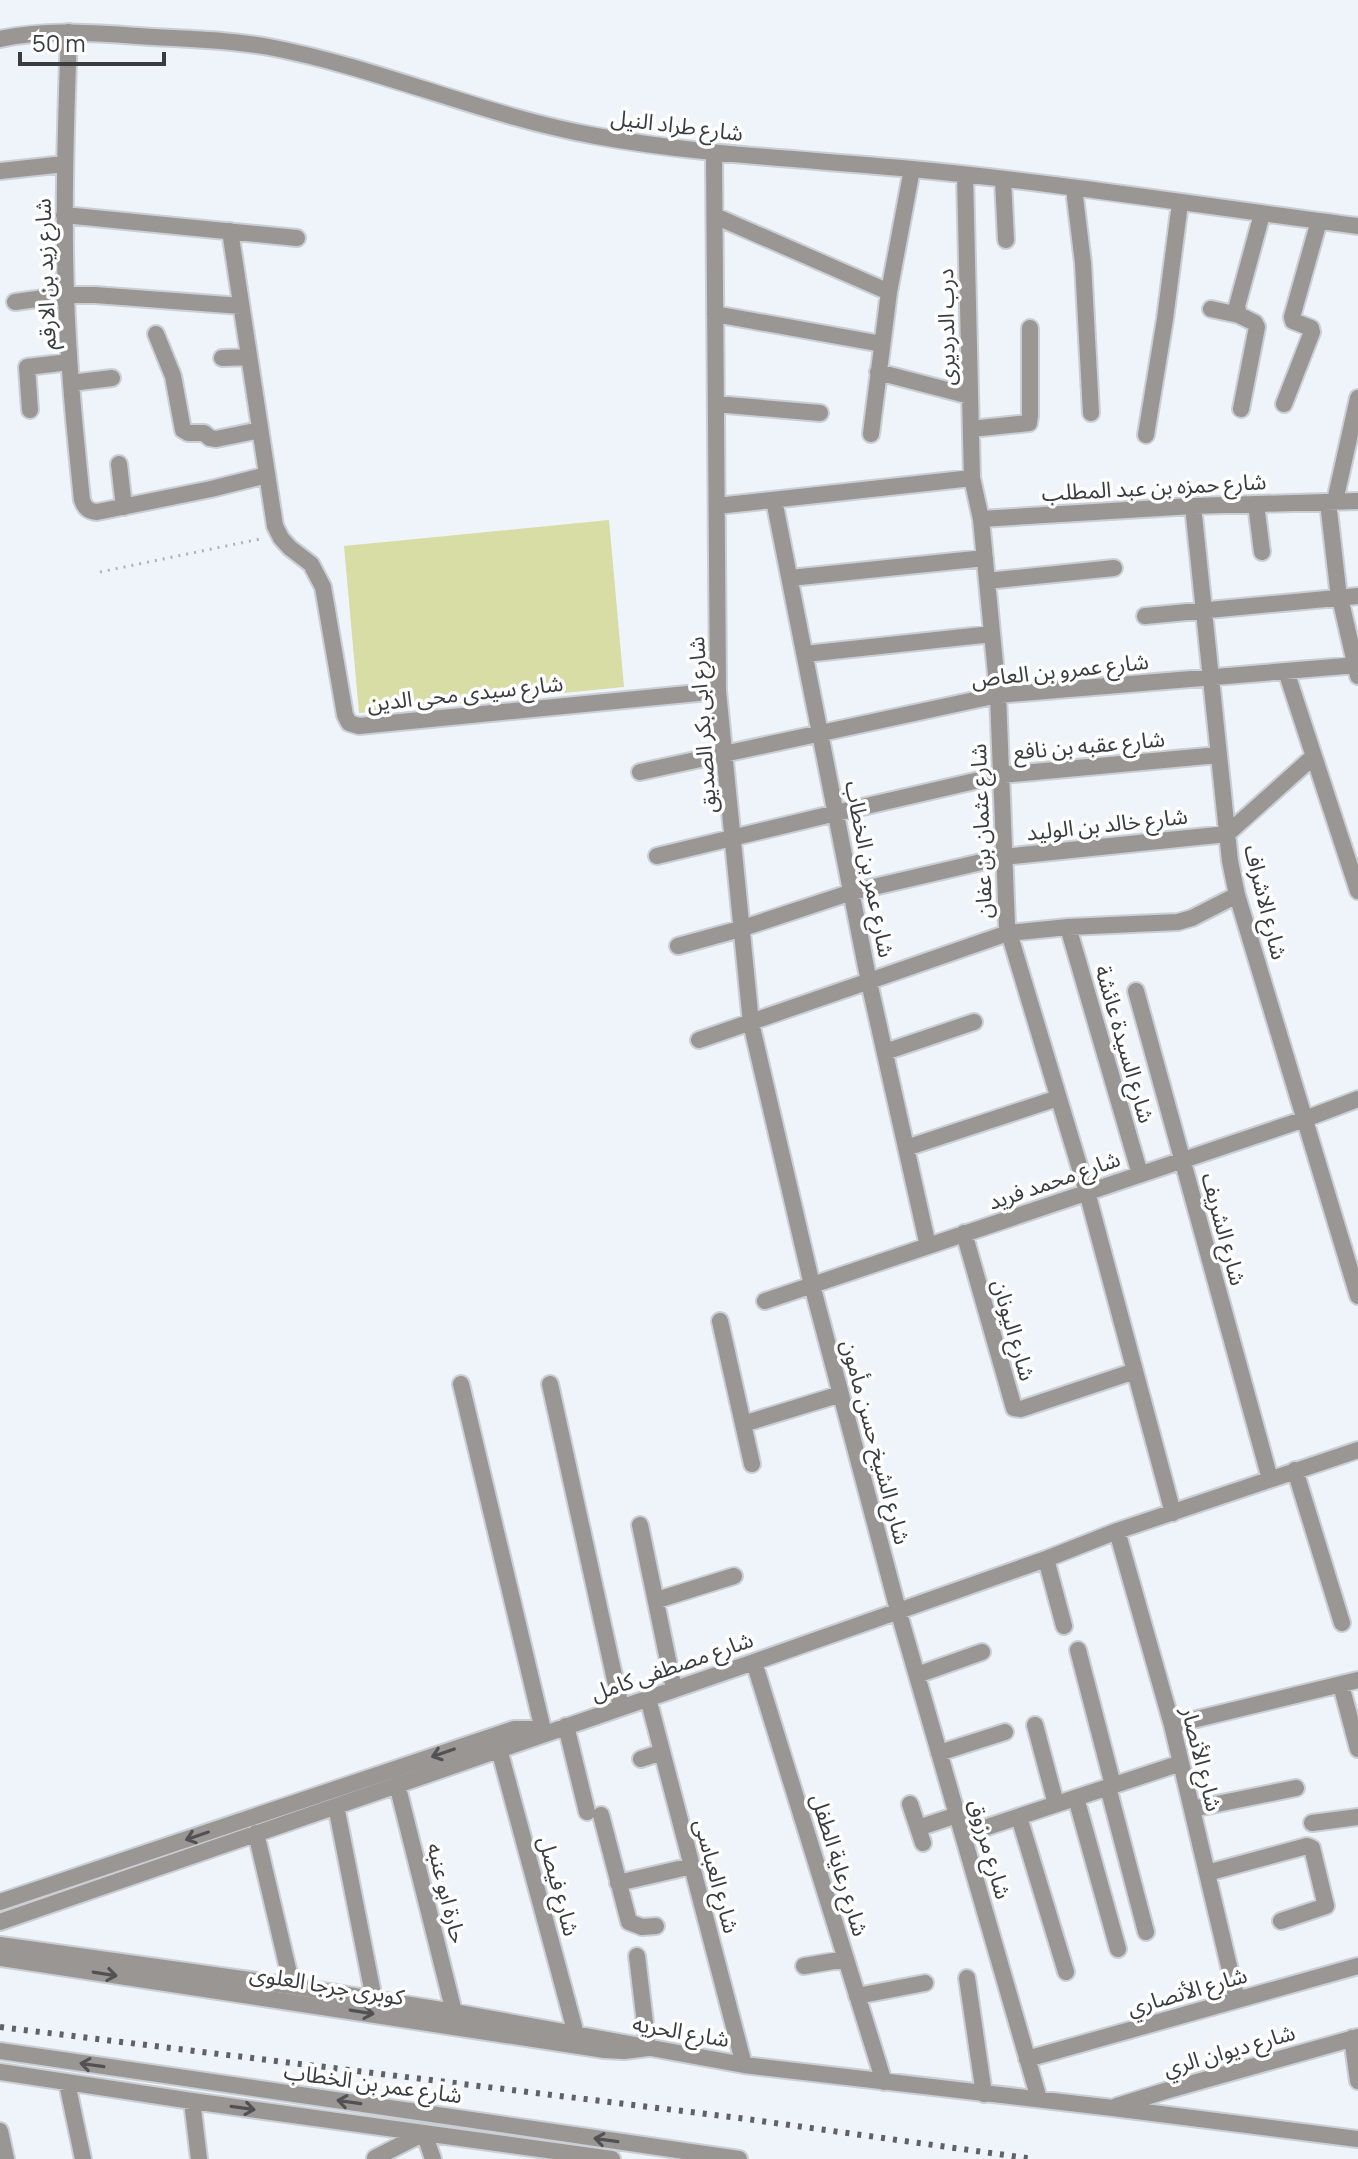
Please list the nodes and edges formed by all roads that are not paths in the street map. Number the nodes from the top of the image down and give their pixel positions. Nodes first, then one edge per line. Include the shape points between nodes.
1 (69, 32) junction
2 (0, 39) edge
3 (714, 154) junction
4 (64, 164) junction
5 (912, 169) junction
6 (0, 171) edge
7 (965, 175) junction
8 (1003, 180) junction
9 (1074, 189) junction
10 (1180, 203) junction
11 (1262, 214) junction
12 (64, 215) junction
13 (715, 216) junction
14 (1319, 221) junction
15 (1358, 226) edge
16 (230, 231) junction
17 (297, 238) dead end
18 (1006, 240) dead end
19 (889, 292) junction
20 (66, 295) junction
21 (15, 302) dead end
22 (241, 306) junction
23 (1211, 309) dead end
24 (715, 314) junction
25 (1239, 315) junction
26 (1030, 328) dead end
27 (156, 334) dead end
28 (882, 344) junction
29 (249, 357) junction
30 (222, 358) dead end
31 (69, 362) junction
32 (878, 372) junction
33 (112, 378) dead end
34 (71, 383) junction
35 (970, 396) junction
36 (1358, 398) edge
37 (716, 404) junction
38 (1284, 404) dead end
39 (1241, 409) dead end
40 (30, 410) dead end
41 (820, 413) dead end
42 (1091, 413) dead end
43 (971, 429) junction
44 (260, 430) junction
45 (871, 434) dead end
46 (1146, 435) dead end
47 (119, 464) dead end
48 (267, 475) junction
49 (972, 478) junction
50 (774, 500) junction
51 (1358, 501) edge
52 (1331, 502) junction
53 (1256, 504) junction
54 (717, 506) junction
55 (1193, 506) junction
56 (124, 507) junction
57 (981, 519) junction
58 (1262, 552) dead end
59 (985, 558) junction
60 (1114, 568) dead end
61 (790, 578) junction
62 (987, 581) junction
63 (1358, 596) edge
64 (1339, 597) junction
65 (1203, 610) junction
66 (1145, 616) dead end
67 (992, 634) junction
68 (805, 654) junction
69 (1357, 669) edge
70 (1286, 671) junction
71 (1210, 677) junction
72 (718, 691) junction
73 (998, 695) junction
74 (820, 733) junction
75 (724, 754) junction
76 (1218, 755) junction
77 (1314, 756) junction
78 (640, 772) dead end
79 (1001, 775) junction
80 (836, 813) junction
81 (1227, 834) junction
82 (731, 838) junction
83 (657, 856) dead end
84 (1003, 857) junction
85 (1358, 891) edge
86 (852, 892) junction
87 (1237, 895) junction
88 (1068, 927) junction
89 (740, 929) junction
90 (1008, 933) junction
91 (678, 946) dead end
92 (869, 982) junction
93 (1136, 991) dead end
94 (974, 1022) dead end
95 (751, 1023) junction
96 (699, 1040) dead end
97 (885, 1052) junction
98 (1058, 1098) junction
99 (1358, 1099) edge
100 (1305, 1119) junction
101 (906, 1148) junction
102 (1182, 1160) junction
103 (1140, 1174) junction
104 (1087, 1192) junction
105 (964, 1233) junction
106 (928, 1246) junction
107 (812, 1285) junction
108 (1358, 1296) edge
109 (765, 1301) dead end
110 (720, 1321) dead end
111 (1135, 1371) junction
112 (461, 1384) dead end
113 (550, 1384) dead end
114 (841, 1394) junction
115 (743, 1424) junction
116 (1358, 1450) edge
117 (752, 1464) dead end
118 (1295, 1470) junction
119 (1270, 1479) junction
120 (1173, 1513) junction
121 (640, 1525) dead end
122 (1117, 1531) junction
123 (1046, 1559) junction
124 (734, 1576) dead end
125 (657, 1600) junction
126 (898, 1610) junction
127 (1342, 1623) dead end
128 (1064, 1626) dead end
129 (1078, 1650) dead end
130 (982, 1652) dead end
131 (754, 1662) junction
132 (917, 1675) junction
133 (1350, 1682) edge
134 (674, 1689) junction
135 (648, 1698) junction
136 (621, 1707) junction
137 (1035, 1725) dead end
138 (1172, 1725) junction
139 (566, 1726) junction
140 (1005, 1732) dead end
141 (544, 1734) junction
142 (499, 1749) junction
143 (1358, 1749) edge
144 (662, 1752) junction
145 (939, 1753) junction
146 (641, 1759) dead end
147 (1181, 1763) junction
148 (397, 1784) junction
149 (1110, 1786) junction
150 (1296, 1788) dead end
151 (1076, 1798) junction
152 (910, 1804) dead end
153 (1056, 1804) junction
154 (336, 1806) junction
155 (1192, 1809) junction
156 (957, 1815) junction
157 (1019, 1817) junction
158 (1358, 1817) edge
159 (1312, 1823) dead end
160 (256, 1833) junction
161 (963, 1835) junction
162 (692, 1866) junction
163 (1207, 1873) junction
164 (618, 1883) junction
165 (0, 1902) edge
166 (1281, 1921) dead end
167 (0, 1922) edge
168 (656, 1926) dead end
169 (1146, 1932) dead end
170 (0, 1945) edge
171 (1118, 1949) dead end
172 (637, 1956) dead end
173 (0, 1958) edge
174 (846, 1959) junction
175 (804, 1966) dead end
176 (1358, 1966) edge
177 (1066, 1972) dead end
178 (967, 1978) dead end
179 (925, 1983) dead end
180 (292, 1986) junction
181 (857, 1996) junction
182 (374, 1999) junction
183 (1237, 2000) junction
184 (454, 2012) junction
185 (576, 2034) junction
186 (1355, 2038) edge
187 (648, 2048) junction
188 (0, 2051) edge
189 (1027, 2059) junction
190 (744, 2065) junction
191 (0, 2072) edge
192 (1358, 2081) edge
193 (884, 2082) junction
194 (67, 2083) junction
195 (984, 2094) junction
196 (1039, 2099) junction
197 (192, 2101) junction
198 (1113, 2108) junction
199 (0, 2131) edge
200 (424, 2133) junction
201 (1358, 2139) edge
202 (572, 2157) edge
203 (375, 2158) edge
204 (6, 2159) edge
205 (83, 2159) edge
206 (199, 2159) edge
207 (433, 2159) edge
208 (610, 2159) edge
209 (739, 2159) edge

1 - 2 street, شارع طراد النيل
1 - 3 street, شارع طراد النيل via 266,47 592,136
1 - 4 street, شارع زيد بن الارقم
3 - 5 street, شارع طراد النيل
3 - 13 street, شارع ابى بكر الصديق
4 - 6 street
4 - 12 street, شارع زيد بن الارقم
5 - 7 street, شارع طراد النيل
5 - 19 street
7 - 8 street, شارع طراد النيل
7 - 35 street, درب الدرديرى
8 - 9 street, شارع طراد النيل
8 - 18 street
9 - 10 street, شارع طراد النيل
9 - 42 street
10 - 11 street, شارع طراد النيل
10 - 46 street
11 - 14 street, شارع طراد النيل
11 - 25 street
12 - 16 street
12 - 20 street, شارع زيد بن الارقم
13 - 19 street
13 - 24 street, شارع ابى بكر الصديق
14 - 15 street, شارع طراد النيل
14 - 38 street via 1292,317 1312,332
16 - 17 street
16 - 22 street
19 - 28 street
20 - 21 street
20 - 22 street
20 - 31 street, شارع زيد بن الارقم
22 - 29 street
23 - 25 street
24 - 28 street
24 - 37 street, شارع ابى بكر الصديق
25 - 39 street via 1257,327
26 - 43 street via 1029,423
27 - 44 street via 173,376 183,430 216,439
28 - 32 street
29 - 30 street
29 - 44 street
31 - 34 street, شارع زيد بن الارقم
31 - 40 street via 27,367
32 - 35 street
32 - 45 street
33 - 34 street
34 - 56 street, شارع زيد بن الارقم via 82,500 90,511
35 - 43 street, درب الدرديرى
36 - 52 street
37 - 41 street
37 - 54 street, شارع ابى بكر الصديق
43 - 49 street, درب الدرديرى
44 - 48 street
47 - 56 street
48 - 56 street
48 - 72 street, شارع سيدى محى الدين via 279,535 311,564 323,587 346,720 354,726
49 - 50 street
49 - 57 street, شارع عثمان بن عفان
50 - 54 street
50 - 61 street, شارع عمر بن الخطاب
51 - 52 street, شارع حمزه بن عبد المطلب
52 - 53 street, شارع حمزه بن عبد المطلب
52 - 64 street
53 - 55 street, شارع حمزه بن عبد المطلب
53 - 58 street
54 - 72 street, شارع ابى بكر الصديق
55 - 57 street, شارع حمزه بن عبد المطلب
55 - 65 street, شارع الاشراف
57 - 59 street, شارع عثمان بن عفان
59 - 61 street
59 - 62 street, شارع عثمان بن عفان
60 - 62 street
61 - 68 street, شارع عمر بن الخطاب
62 - 67 street, شارع عثمان بن عفان
63 - 64 street
64 - 65 street
64 - 69 street
65 - 66 street
65 - 71 street, شارع الاشراف
67 - 68 street
67 - 73 street, شارع عثمان بن عفان
68 - 74 street, شارع عمر بن الخطاب
69 - 70 street, شارع عمرو بن العاص
70 - 71 street, شارع عمرو بن العاص
70 - 77 street
71 - 73 street, شارع عمرو بن العاص
71 - 76 street, شارع الاشراف
72 - 75 street, شارع ابى بكر الصديق
73 - 74 street, شارع عمرو بن العاص
73 - 79 street, شارع عثمان بن عفان
74 - 75 street, شارع عمرو بن العاص
74 - 80 street, شارع عمر بن الخطاب
75 - 78 street, شارع عمرو بن العاص
75 - 82 street, شارع ابى بكر الصديق
76 - 79 street, شارع عقبه بن نافع
76 - 81 street, شارع الاشراف
77 - 81 street
77 - 85 street
79 - 80 street, شارع عقبه بن نافع
79 - 84 street, شارع عثمان بن عفان
80 - 82 street, شارع عقبه بن نافع
80 - 86 street, شارع عمر بن الخطاب
81 - 84 street, شارع خالد بن الوليد
81 - 87 street, شارع الاشراف
82 - 83 street, شارع عقبه بن نافع
82 - 89 street, شارع ابى بكر الصديق
84 - 86 street, شارع خالد بن الوليد
84 - 90 street, شارع عثمان بن عفان
86 - 89 street, شارع خالد بن الوليد
86 - 92 street, شارع عمر بن الخطاب
87 - 88 street via 1178,922
87 - 100 street, شارع الاشراف
88 - 90 street
88 - 103 street, شارع السيدة عائشة
89 - 91 street, شارع خالد بن الوليد
89 - 95 street, شارع ابى بكر الصديق
90 - 92 street
90 - 98 street, شارع عثمان بن عفان
92 - 95 street
92 - 97 street, شارع عمر بن الخطاب
93 - 102 street, شارع الشريف
94 - 97 street
95 - 96 street
95 - 107 street, شارع ابى بكر الصديق
97 - 101 street, شارع عمر بن الخطاب
98 - 101 street
98 - 104 street, شارع عثمان بن عفان
99 - 100 street, شارع محمد فريد
100 - 102 street, شارع محمد فريد
100 - 108 street, شارع الاشراف
101 - 106 street, شارع عمر بن الخطاب
102 - 103 street, شارع محمد فريد
102 - 119 street, شارع الشريف
103 - 104 street, شارع محمد فريد
104 - 105 street, شارع محمد فريد
104 - 111 street, شارع عثمان بن عفان
105 - 106 street, شارع محمد فريد
105 - 111 street, شارع اليونان via 1014,1408
106 - 107 street, شارع محمد فريد
107 - 109 street, شارع محمد فريد
107 - 114 street, شارع الشيخ حسن مأمون
110 - 115 street
111 - 120 street, شارع عثمان بن عفان
112 - 141 street
113 - 136 street
114 - 115 street
114 - 126 street, شارع الشيخ حسن مأمون
115 - 117 street
116 - 118 street, شارع مصطفى كامل
118 - 119 street, شارع مصطفى كامل
118 - 127 street
119 - 120 street, شارع مصطفى كامل
120 - 122 street, شارع مصطفى كامل
121 - 125 street
122 - 123 street, شارع مصطفى كامل
122 - 138 street, شارع الأنصار
123 - 126 street, شارع مصطفى كامل
123 - 128 street
124 - 125 street
125 - 134 street
126 - 131 street, شارع مصطفى كامل
126 - 132 street, شارع مرزوق
129 - 149 street
130 - 132 street
131 - 134 street, شارع مصطفى كامل
131 - 174 street, شارع رعاية الطفل
132 - 145 street, شارع مرزوق
133 - 138 street
133 - 143 street
134 - 135 street, شارع مصطفى كامل
135 - 136 street, شارع مصطفى كامل
135 - 144 street, شارع العباسى
136 - 139 street, شارع مصطفى كامل
137 - 153 street
138 - 147 street, شارع الأنصار
139 - 141 street, شارع مصطفى كامل
139 - 164 street
140 - 145 street
141 - 142 street, شارع مصطفى كامل
141 -> 165 street via 514,1729
142 - 148 street, شارع مصطفى كامل
142 - 185 street, شارع فيصل
144 - 146 street
144 - 162 street, شارع العباسى
145 - 156 street, شارع مرزوق
147 - 149 street
147 - 155 street, شارع الأنصار
148 - 154 street, شارع مصطفى كامل
148 - 184 street, حارة ابو عنبه
149 - 151 street
149 - 169 street
150 - 155 street
151 - 153 street
151 - 171 street
152 - 156 street via 920,1836
153 - 157 street
154 - 160 street, شارع مصطفى كامل
154 - 182 street
155 - 163 street, شارع الأنصار
156 - 161 street, شارع مرزوق
157 - 161 street
157 - 177 street
158 - 159 street
160 - 167 street, شارع مصطفى كامل
160 - 180 street
161 - 189 street, شارع مرزوق
162 - 164 street
162 - 190 street, شارع العباسى
163 - 166 street via 1312,1848 1326,1906
163 - 183 street, شارع الأنصار
164 - 168 street via 629,1922
170 - 180 street, شارع الحريه
172 - 187 street
173 -> 187 street, كوبرى جرجا العلوى via 605,2050
174 - 175 street
174 - 181 street, شارع رعاية الطفل
176 - 183 street, شارع الأنصاري
178 - 195 street
179 - 181 street
180 - 182 street, شارع الحريه
181 - 193 street, شارع رعاية الطفل
182 - 184 street, شارع الحريه
183 - 189 street, شارع الأنصاري
184 - 185 street, شارع الحريه
185 - 187 street, شارع الحريه
186 - 192 street
186 - 198 street, شارع ديوان الري
187 - 190 street, شارع الحريه
209 -> 188 street, شارع عمر بن الخطاب
189 - 196 street, شارع مرزوق
190 - 193 street, شارع الحريه
191 - 194 street, شارع عمر بن الخطاب
193 - 195 street, شارع الحريه
194 - 197 street, شارع عمر بن الخطاب
194 - 205 street
195 - 196 street, شارع الحريه
196 - 198 street, شارع الحريه
197 -> 200 street, شارع عمر بن الخطاب
197 - 206 street
198 - 201 street, شارع الحريه
199 - 204 street
200 - 202 street, شارع عمر بن الخطاب
200 - 203 street
200 - 207 street
202 - 208 street, شارع عمر بن الخطاب

